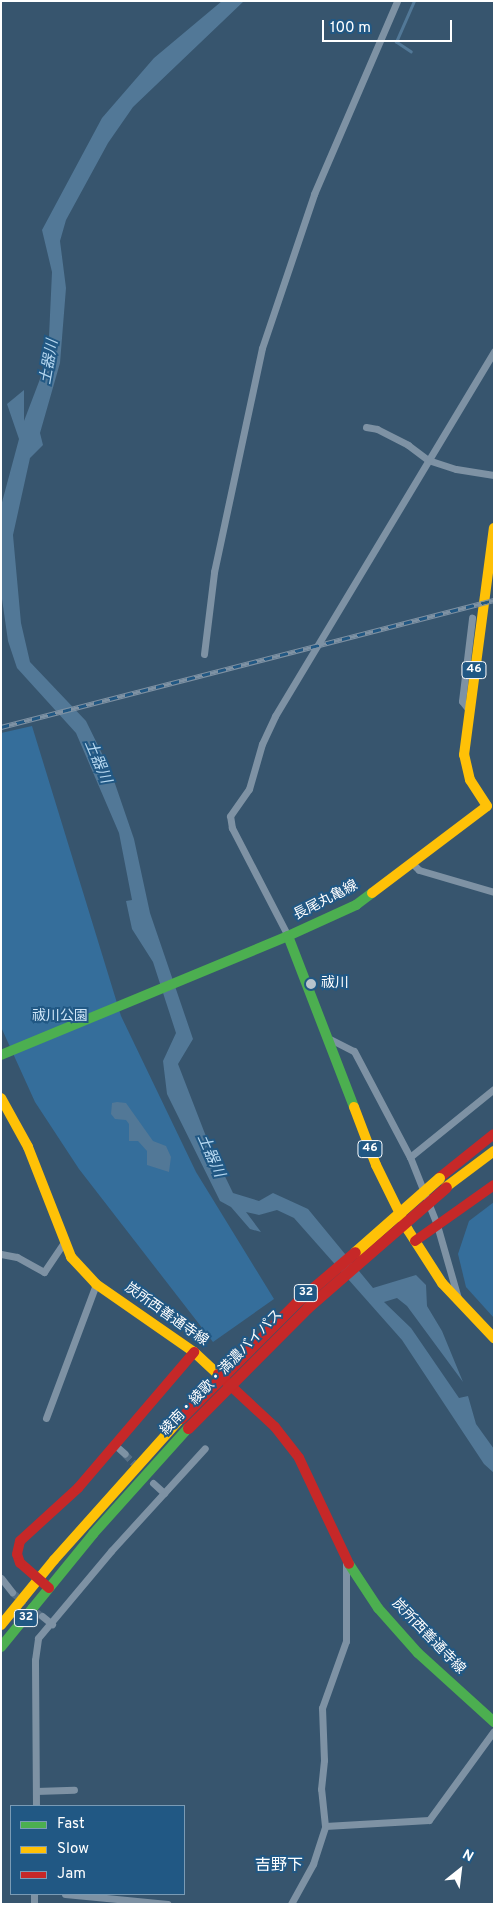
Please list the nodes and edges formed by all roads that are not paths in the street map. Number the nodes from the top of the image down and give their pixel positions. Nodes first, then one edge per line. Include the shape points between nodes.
1 (397, 1) edge
2 (494, 351) edge
3 (366, 427) dead end
4 (428, 460) junction
5 (494, 474) edge
6 (494, 528) edge
7 (472, 618) dead end
8 (204, 654) dead end
9 (469, 710) junction
10 (491, 803) edge
11 (413, 864) junction
12 (494, 892) edge
13 (288, 936) junction
14 (326, 1037) junction
15 (1, 1055) edge
16 (494, 1089) edge
17 (1, 1098) edge
18 (494, 1134) edge
19 (494, 1151) edge
20 (410, 1157) junction
21 (442, 1182) junction
22 (494, 1185) edge
23 (437, 1225) junction
24 (415, 1241) junction
25 (64, 1242) junction
26 (1, 1254) edge
27 (35, 1258) dead end
28 (31, 1265) junction
29 (96, 1284) junction
30 (460, 1303) junction
31 (494, 1338) edge
32 (194, 1352) junction
33 (46, 1418) dead end
34 (115, 1445) junction
35 (205, 1448) dead end
36 (125, 1454) tunnel mouth
37 (153, 1483) dead end
38 (164, 1493) junction
39 (346, 1559) junction
40 (1, 1578) edge
41 (38, 1580) junction
42 (49, 1588) junction
43 (12, 1592) tunnel mouth
44 (42, 1616) tunnel mouth
45 (52, 1624) junction
46 (1, 1625) edge
47 (1, 1647) edge
48 (494, 1722) edge
49 (494, 1731) edge
50 (74, 1790) dead end
51 (36, 1791) junction
52 (36, 1805) edge
53 (325, 1826) junction
54 (75, 1895) edge
55 (168, 1904) edge
56 (291, 1904) edge

1 - 8 street via 314,194 262,348 214,572
2 - 4 street
3 - 4 street via 408,445
4 - 5 street via 456,469
4 - 13 street via 275,716 262,744 249,789 230,816 232,828
6 - 9 main road, 長尾丸亀線 / 46
7 - 9 street via 462,701
9 - 10 main road, 長尾丸亀線 / 46 via 464,755 467,772 474,789
10 - 11 main road, 長尾丸亀線 / 46
11 - 12 street via 419,870
11 - 13 main road, 長尾丸亀線 / 46 via 356,904
13 - 14 main road, 長尾丸亀線 / 46
13 - 15 main road
14 - 20 street via 354,1051
14 - 24 main road, 長尾丸亀線 / 46 via 376,1165
16 - 20 street
17 - 25 main road, 炭所西善通寺線 via 28,1147
18 - 21 main road, 綾南・綾歌・満濃バイパス / 32
19 - 21 main road, 綾南・綾歌・満濃バイパス / 32
20 - 23 street
21 - 41 main road, 綾南・綾歌・満濃バイパス / 32, bridge via 300,1299 181,1418
21 - 42 main road, 綾南・綾歌・満濃バイパス / 32, bridge via 307,1308 188,1428
22 - 23 main road
23 - 24 main road
23 - 30 street
24 - 30 main road, 長尾丸亀線 / 46 via 442,1283
25 - 28 street via 44,1272
25 - 29 main road, 炭所西善通寺線 via 71,1256
26 - 28 street via 17,1257
27 - 28 street
29 - 32 main road, 炭所西善通寺線
29 - 33 street
30 - 31 main road, 長尾丸亀線 / 46
32 - 34 main road
32 - 39 main road, 炭所西善通寺線 via 288,1443 311,1480
34 - 36 street
34 - 41 main road via 56,1510 20,1541 17,1554 20,1563
35 - 38 street
37 - 38 street
38 - 45 street
39 - 48 main road, 炭所西善通寺線 via 378,1608 418,1653
39 - 53 street via 346,1641 322,1708 324,1760 321,1790
40 - 43 street
41 - 42 main road
41 - 46 main road, 綾南・綾歌・満濃バイパス / 32
42 - 47 main road, 綾南・綾歌・満濃バイパス / 32
44 - 45 street
45 - 51 street via 38,1638 36,1646
49 - 53 street via 429,1820
50 - 51 street
51 - 52 street
53 - 56 street via 313,1864
54 - 55 street

